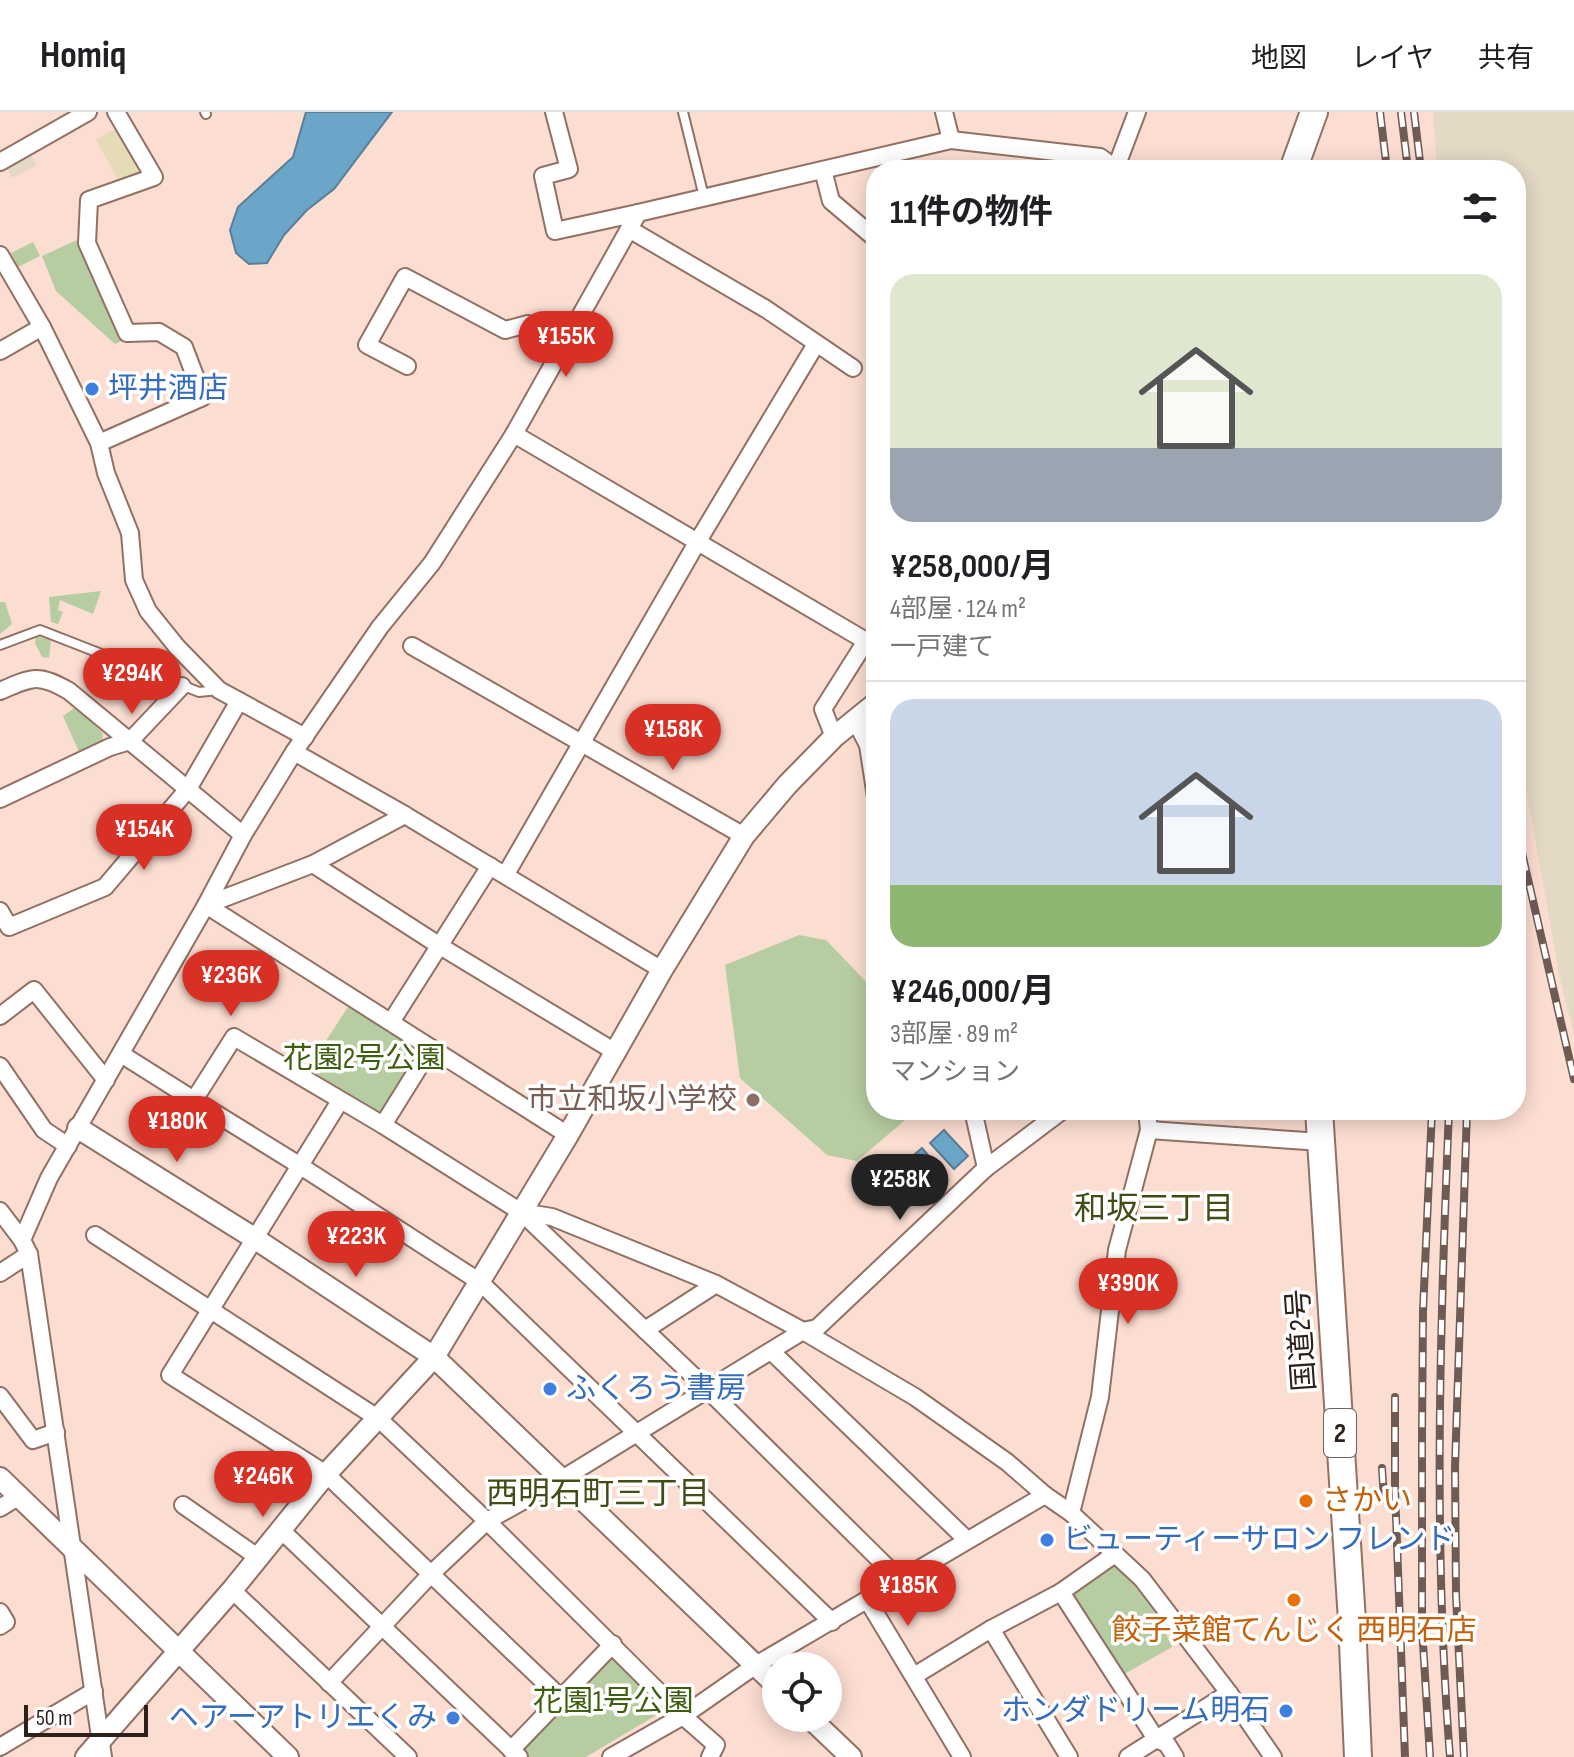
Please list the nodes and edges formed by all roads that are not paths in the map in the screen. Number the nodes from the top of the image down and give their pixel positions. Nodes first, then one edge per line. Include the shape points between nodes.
1 (88, 112) edge
2 (116, 112) edge
3 (554, 112) edge
4 (683, 112) edge
5 (944, 112) edge
6 (1137, 112) edge
7 (1314, 112) edge
8 (951, 140) junction
9 (1104, 160) edge
10 (1122, 160) edge
11 (1297, 160) edge
12 (0, 162) edge
13 (823, 170) junction
14 (704, 198) junction
15 (638, 213) junction
16 (629, 229) junction
17 (866, 231) edge
18 (0, 255) edge
19 (42, 327) junction
20 (816, 344) junction
21 (561, 345) junction
22 (0, 351) edge
23 (407, 366) dead end
24 (853, 368) dead end
25 (514, 434) junction
26 (99, 443) junction
27 (698, 541) junction
28 (866, 637) edge
29 (0, 645) edge
30 (412, 646) dead end
31 (866, 647) edge
32 (182, 686) junction
33 (219, 690) junction
34 (0, 691) edge
35 (239, 701) junction
36 (866, 711) edge
37 (855, 720) junction
38 (305, 737) junction
39 (834, 737) junction
40 (130, 741) junction
41 (866, 741) edge
42 (581, 742) junction
43 (294, 752) junction
44 (188, 789) junction
45 (0, 799) edge
46 (405, 815) junction
47 (243, 835) junction
48 (744, 836) junction
49 (313, 864) junction
50 (490, 866) junction
51 (506, 874) junction
52 (206, 905) junction
53 (0, 911) edge
54 (440, 946) junction
55 (662, 970) junction
56 (0, 1016) edge
57 (391, 1022) junction
58 (431, 1048) junction
59 (617, 1053) junction
60 (121, 1054) junction
61 (0, 1066) edge
62 (106, 1080) junction
63 (194, 1100) junction
64 (340, 1101) junction
65 (975, 1120) edge
66 (1050, 1120) edge
67 (1148, 1120) edge
68 (1320, 1120) edge
69 (383, 1125) junction
70 (1149, 1130) junction
71 (568, 1135) junction
72 (73, 1137) junction
73 (1321, 1142) junction
74 (299, 1165) junction
75 (986, 1168) junction
76 (0, 1211) edge
77 (521, 1212) junction
78 (95, 1235) dead end
79 (254, 1238) junction
80 (25, 1247) junction
81 (0, 1273) edge
82 (480, 1282) junction
83 (716, 1284) junction
84 (210, 1309) junction
85 (645, 1330) junction
86 (803, 1331) junction
87 (771, 1351) junction
88 (434, 1357) junction
89 (707, 1389) junction
90 (0, 1396) edge
91 (379, 1419) junction
92 (56, 1432) junction
93 (635, 1432) junction
94 (326, 1474) junction
95 (0, 1478) edge
96 (562, 1479) junction
97 (1045, 1495) junction
98 (18, 1497) junction
99 (183, 1505) dead end
100 (0, 1508) edge
101 (1071, 1513) junction
102 (487, 1521) junction
103 (282, 1531) junction
104 (967, 1540) junction
105 (74, 1548) junction
106 (1115, 1554) junction
107 (259, 1558) junction
108 (431, 1574) junction
109 (900, 1580) junction
110 (232, 1590) junction
111 (1061, 1592) junction
112 (868, 1601) junction
113 (0, 1612) edge
114 (832, 1622) junction
115 (0, 1626) edge
116 (383, 1628) junction
117 (991, 1629) junction
118 (613, 1644) junction
119 (178, 1651) junction
120 (756, 1665) junction
121 (762, 1671) edge
122 (914, 1676) junction
123 (329, 1683) junction
124 (94, 1691) junction
125 (1229, 1693) junction
126 (561, 1698) junction
127 (683, 1716) junction
128 (825, 1732) edge
129 (1156, 1739) junction
130 (0, 1747) edge
131 (103, 1748) edge
132 (515, 1753) edge
133 (86, 1757) edge
134 (288, 1757) edge
135 (408, 1757) edge
136 (611, 1757) edge
137 (710, 1757) edge
138 (851, 1757) edge
139 (962, 1757) edge
140 (1069, 1757) edge
141 (1128, 1757) edge
142 (1175, 1757) edge
143 (1272, 1757) edge
144 (1358, 1757) edge

1 - 12 street
2 - 26 street via 154,177 89,200 87,243 127,333 159,332 184,347 203,397
3 - 15 street via 569,169 543,176 555,231
4 - 14 lane
5 - 8 street
6 - 10 street
7 - 11 highway
8 - 9 street
8 - 13 street
13 - 14 street
13 - 17 street via 831,201
14 - 15 street
15 - 16 street
16 - 20 street
16 - 21 street
18 - 19 street
19 - 22 street
19 - 26 street
20 - 24 street
20 - 27 street
21 - 23 street via 528,324 505,330 405,277 367,345
21 - 25 street
25 - 27 street
25 - 38 street via 432,563 380,627
26 - 33 street via 130,533 134,580 148,611
27 - 28 street
27 - 42 street
29 - 32 lane via 40,630
30 - 42 street
31 - 39 street via 823,709
32 - 33 lane via 199,692
32 - 40 street
33 - 35 street
34 - 40 street via 38,677 50,680
35 - 38 street
35 - 44 street
36 - 37 street
37 - 39 street
37 - 41 street
38 - 43 street
39 - 48 street
40 - 44 street
40 - 45 street
42 - 48 street
42 - 51 street
43 - 46 street
43 - 47 street
44 - 47 street
44 - 53 street via 105,887 9,927
46 - 49 street
46 - 50 street
47 - 52 street
48 - 55 street
49 - 52 street
49 - 54 street
50 - 51 street
50 - 54 street
51 - 55 street
52 - 57 street
52 - 60 street
54 - 57 street
54 - 59 street
55 - 59 street
56 - 62 street via 34,990
57 - 58 street
58 - 69 street
58 - 71 street
59 - 71 street
60 - 62 street
60 - 63 street
61 - 72 street via 44,1130
62 - 72 street
63 - 64 street via 234,1037
63 - 74 street
64 - 69 street
64 - 74 street
65 - 75 street
66 - 75 street
67 - 70 street
68 - 73 highway, 国道2号 / 2
69 - 77 street
70 - 73 street
70 - 101 street via 1117,1250 1100,1397
71 - 77 street
72 - 79 street
72 - 80 street via 49,1178
73 - 144 highway, 国道2号 / 2
74 - 79 street
74 - 82 street
75 - 86 street via 817,1328
76 - 80 street
77 - 82 street
77 - 83 street via 552,1217
77 - 85 street
78 - 84 street
79 - 84 street
79 - 88 street
80 - 81 street
80 - 92 street
82 - 88 street
82 - 93 street
83 - 85 street
83 - 86 street
84 - 91 street
84 - 94 street via 170,1375
85 - 89 street
86 - 87 street
86 - 97 street via 915,1397
87 - 89 street
87 - 104 street
88 - 91 street
88 - 96 street
89 - 93 street
89 - 109 street
90 - 92 street via 33,1440
91 - 94 street
91 - 102 street
92 - 105 street
93 - 96 street
93 - 114 street
94 - 103 street
94 - 108 street
95 - 98 street
96 - 102 street
96 - 120 street
97 - 101 street
97 - 104 street
98 - 100 street
98 - 105 street
99 - 107 street
101 - 106 street
102 - 108 street
102 - 118 street
103 - 107 street
103 - 116 street
104 - 109 street
105 - 119 street
105 - 124 street
106 - 111 street
106 - 125 street via 1142,1579
107 - 110 street
108 - 116 street
108 - 126 street
109 - 112 street
110 - 119 street
110 - 123 street
111 - 117 street
111 - 129 street
112 - 114 street
112 - 122 street
113 - 115 street via 6,1622
114 - 120 street
116 - 123 street
116 - 132 street
117 - 122 street
117 - 140 street
118 - 126 street
118 - 127 street
119 - 131 street
119 - 134 street
120 - 121 street
120 - 127 street
122 - 139 street
123 - 135 street
124 - 130 street
124 - 131 street
125 - 129 street
125 - 143 street
126 - 132 street
127 - 136 street
127 - 137 street via 716,1745
128 - 138 street
129 - 141 street
129 - 142 street
131 - 133 street

